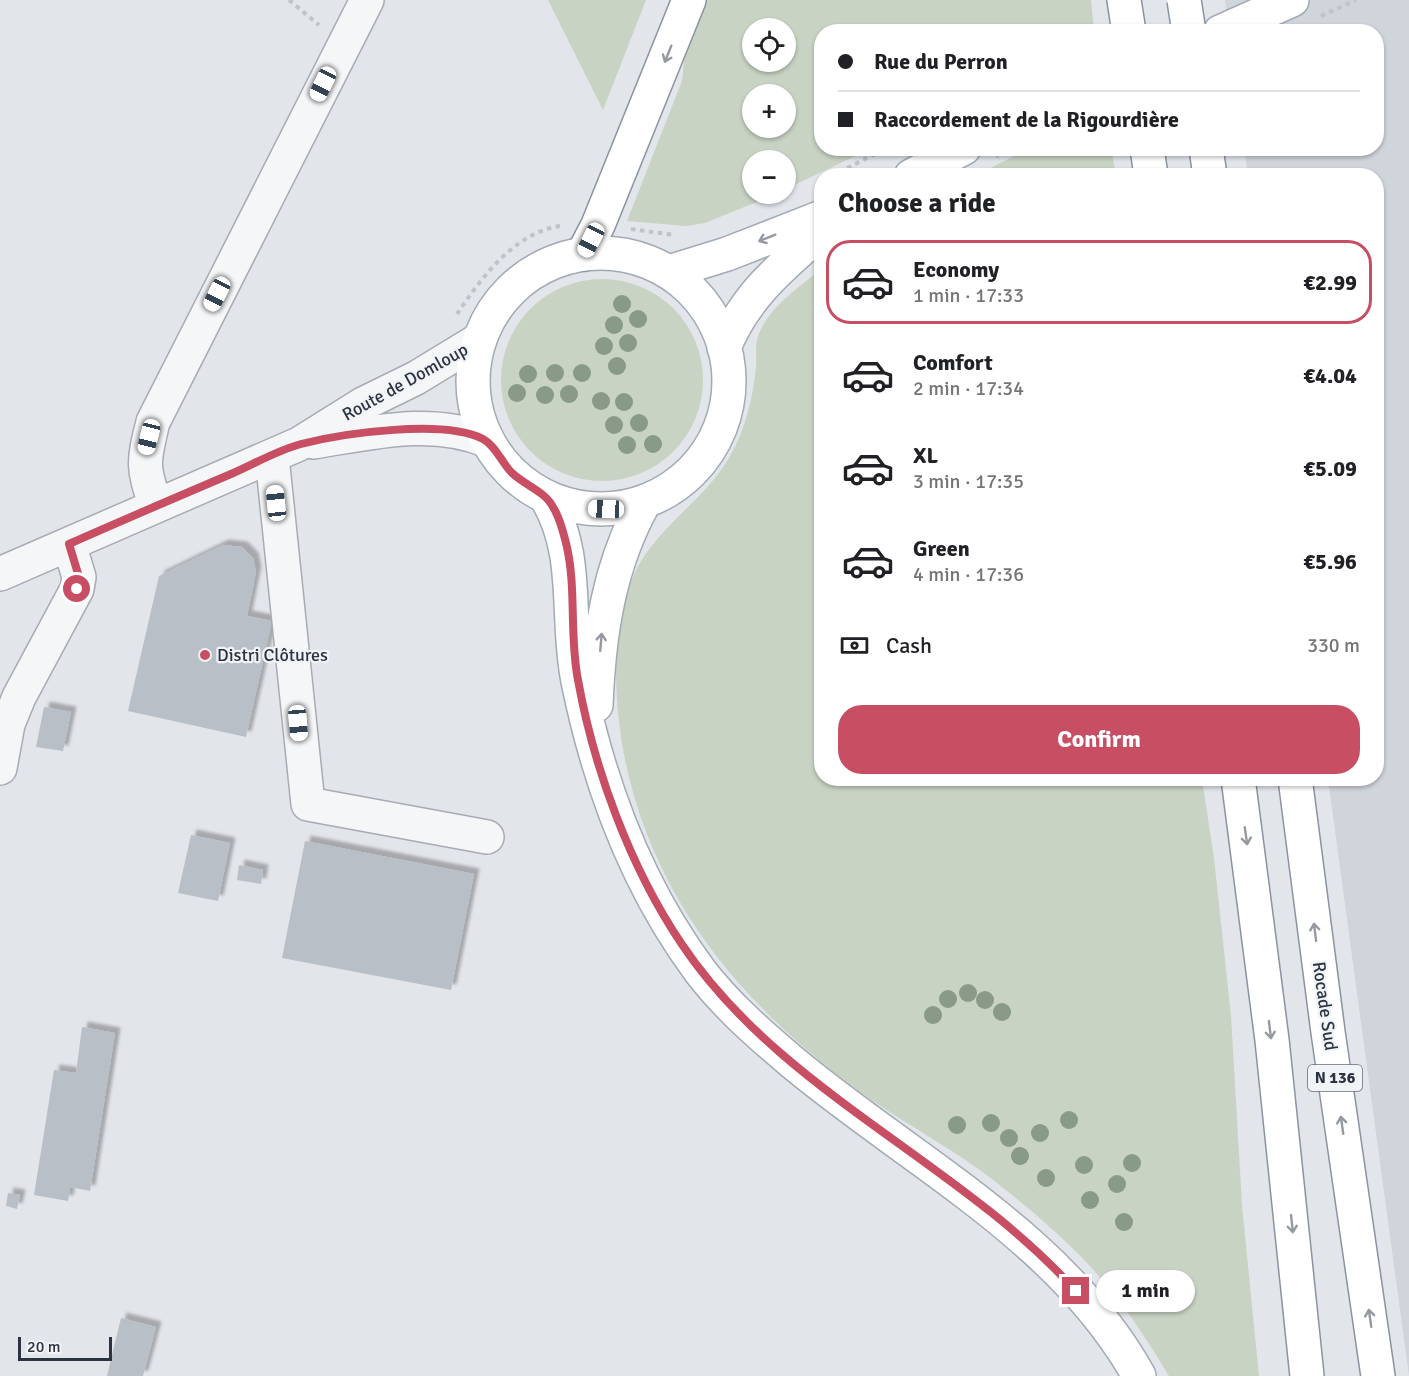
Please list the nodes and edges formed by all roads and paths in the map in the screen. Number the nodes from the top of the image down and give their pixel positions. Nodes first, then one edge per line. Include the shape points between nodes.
1 (289, 0) edge
2 (367, 0) edge
3 (689, 0) edge
4 (1124, 0) edge
5 (1184, 0) edge
6 (1285, 2) edge
7 (1128, 24) edge
8 (1188, 24) edge
9 (1237, 24) edge
10 (342, 45) junction
11 (871, 156) edge
12 (949, 156) edge
13 (847, 168) edge
14 (926, 168) edge
15 (814, 220) edge
16 (814, 238) edge
17 (583, 254) junction
18 (669, 272) junction
19 (480, 339) junction
20 (724, 348) junction
21 (488, 441) junction
22 (286, 451) junction
23 (546, 497) junction
24 (645, 501) junction
25 (156, 506) junction
26 (69, 544) junction
27 (0, 574) edge
28 (594, 742) junction
29 (0, 768) edge
30 (1239, 786) edge
31 (1296, 786) edge
32 (487, 837) dead end
33 (1139, 1376) edge
34 (1307, 1376) edge
35 (1378, 1376) edge

1 - 10 path
2 - 10 street
3 -> 17 main road
4 - 7 main road
5 - 8 main road, bridge
6 - 9 main road
10 - 25 street via 153,422 144,474
11 - 13 path
12 - 14 main road
15 -> 18 main road
16 - 20 main road via 748,304 734,322
17 - 18 main road via 636,258
17 - 19 main road via 528,276 499,304
18 - 20 main road via 698,297
19 - 21 main road via 475,401
19 - 22 street, Route de Domloup
20 - 24 main road via 728,390 719,431 703,457 681,480
21 - 22 street, Route de Domloup via 438,428 403,429
21 - 23 main road via 513,474
22 - 25 street, Route de Domloup
22 - 32 street via 308,804
23 - 24 main road via 585,508 615,508
23 - 28 main road via 558,516 567,545 577,679
28 -> 24 main road via 603,616 620,559
25 - 26 street, Route de Domloup
26 - 27 street, Route de Domloup
26 - 29 street via 79,577 77,589 19,697 8,724
28 - 33 main road via 612,804 643,877 680,942 721,996 811,1078 1024,1241 1100,1318
30 -> 34 main road via 1273,1052
35 -> 31 main road, Rocade Sud / N 136

